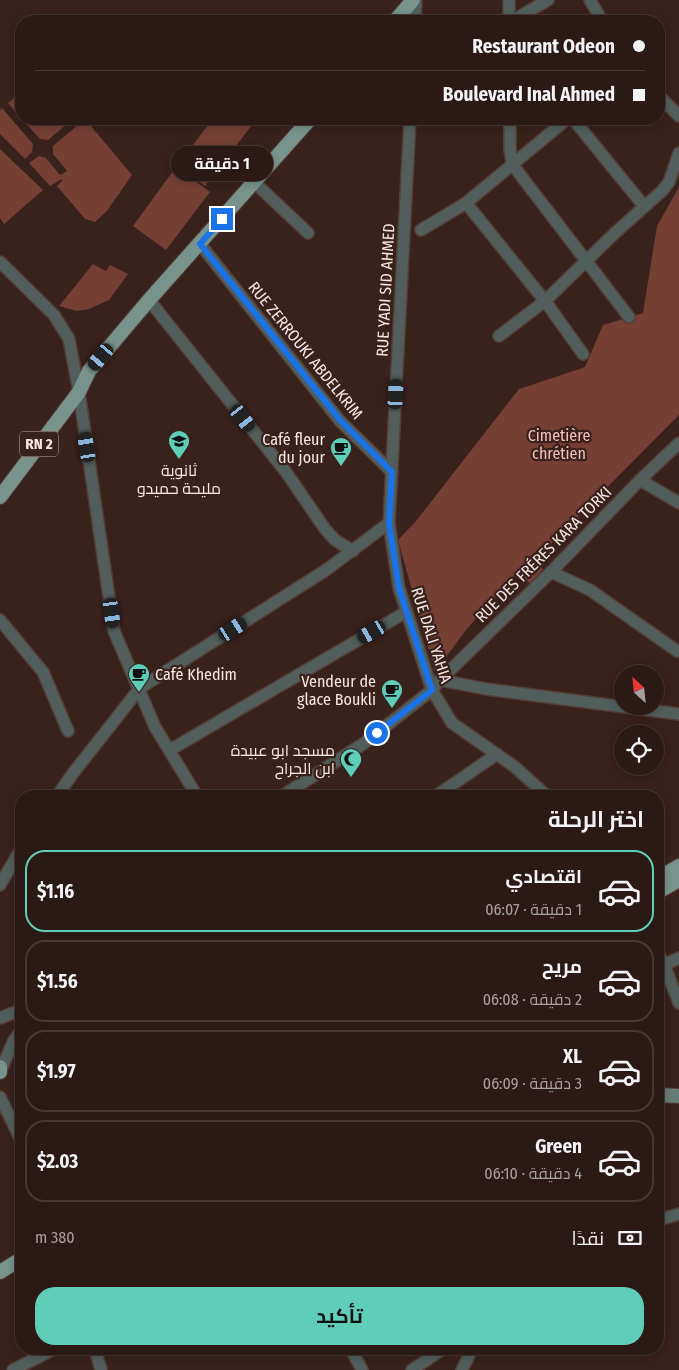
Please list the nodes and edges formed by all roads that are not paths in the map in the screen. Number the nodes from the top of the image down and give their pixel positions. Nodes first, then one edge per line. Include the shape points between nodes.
1 (415, 0) edge
2 (509, 0) edge
3 (548, 0) edge
4 (590, 0) edge
5 (401, 15) edge
6 (415, 15) edge
7 (510, 15) edge
8 (521, 15) edge
9 (599, 15) edge
10 (665, 102) edge
11 (679, 116) edge
12 (305, 125) edge
13 (410, 125) edge
14 (510, 125) edge
15 (560, 125) edge
16 (578, 125) edge
17 (679, 153) edge
18 (512, 164) junction
19 (254, 183) junction
20 (466, 203) junction
21 (644, 206) junction
22 (421, 230) dead end
23 (308, 233) dead end
24 (200, 244) junction
25 (587, 260) junction
26 (0, 262) edge
27 (149, 300) junction
28 (545, 301) junction
29 (629, 317) dead end
30 (499, 336) dead end
31 (583, 354) dead end
32 (79, 392) junction
33 (679, 443) edge
34 (392, 472) junction
35 (640, 480) junction
36 (0, 497) edge
37 (679, 503) edge
38 (389, 523) junction
39 (353, 551) junction
40 (552, 572) junction
41 (406, 612) junction
42 (0, 620) edge
43 (678, 651) dead end
44 (440, 680) junction
45 (140, 688) junction
46 (432, 690) junction
47 (679, 714) edge
48 (68, 731) dead end
49 (170, 750) junction
50 (497, 754) junction
51 (61, 790) edge
52 (193, 790) edge
53 (294, 790) edge
54 (445, 790) edge
55 (540, 790) edge
56 (15, 859) edge
57 (679, 866) edge
58 (664, 875) edge
59 (679, 880) edge
60 (0, 885) edge
61 (664, 889) edge
62 (679, 958) edge
63 (664, 965) joint
64 (679, 1004) edge
65 (15, 1012) edge
66 (0, 1018) edge
67 (15, 1039) edge
68 (0, 1067) edge
69 (0, 1072) edge
70 (664, 1095) edge
71 (0, 1096) edge
72 (679, 1096) edge
73 (15, 1127) edge
74 (679, 1214) edge
75 (664, 1218) edge
76 (15, 1253) edge
77 (0, 1262) edge
78 (15, 1262) edge
79 (0, 1272) edge
80 (42, 1355) edge
81 (97, 1355) edge
82 (354, 1355) edge
83 (434, 1355) edge
84 (469, 1355) edge
85 (13, 1370) edge
86 (101, 1370) edge
87 (362, 1370) edge
88 (412, 1370) edge
89 (462, 1370) edge

1 - 5 main road
1 - 6 street
2 - 7 street
3 - 8 street
4 - 9 street
10 - 11 street
12 - 19 main road, RN 2
13 - 34 street, RUE YADI SID AHMED
14 - 18 street
15 - 18 street
16 - 21 street
17 - 21 street via 669,182
18 - 20 street
18 - 25 street
19 - 23 street
19 - 24 main road, RN 2
20 - 22 street
20 - 28 street
21 - 25 street
24 - 27 main road, RN 2
24 - 34 street, RUE ZERROUKI ABDELKRIM via 340,420
25 - 28 street
25 - 29 street
26 - 32 street via 54,315 69,339
27 - 32 main road, RN 2 via 90,372
27 - 39 street via 280,465 325,529
28 - 30 street
28 - 31 street
32 - 36 main road, RN 2
32 - 45 street via 114,631
33 - 35 street, RUE DES FRÉRES KARA TORKI
34 - 38 street, RUE YADI SID AHMED
35 - 37 street
35 - 40 street, RUE DES FRÉRES KARA TORKI
38 - 39 street
38 - 41 street, RUE DALI YAHIA
39 - 45 street
40 - 43 street via 590,590
40 - 44 street, RUE DES FRÉRES KARA TORKI
41 - 46 street, RUE DALI YAHIA
41 - 49 street
42 - 48 street via 43,672
44 - 46 street, RUE DES FRÉRES KARA TORKI
44 - 47 street via 486,690
45 - 49 street via 155,727
45 - 51 street
46 - 50 street, RUE DALI YAHIA via 452,723
46 - 53 street, RUE DES FRÉRES KARA TORKI via 363,744
49 - 52 street
50 - 54 street
50 - 55 street, RUE DALI YAHIA
56 - 60 street
57 - 58 main road
59 - 61 main road
62 - 63 street
63 - 64 street
65 - 66 street
67 - 69 street
68 - 69 main road
70 - 72 main road
71 - 73 street
74 - 75 street
76 - 77 main road
78 - 79 main road
80 - 85 street
81 - 86 street
82 - 87 street
83 - 88 street
84 - 89 street

